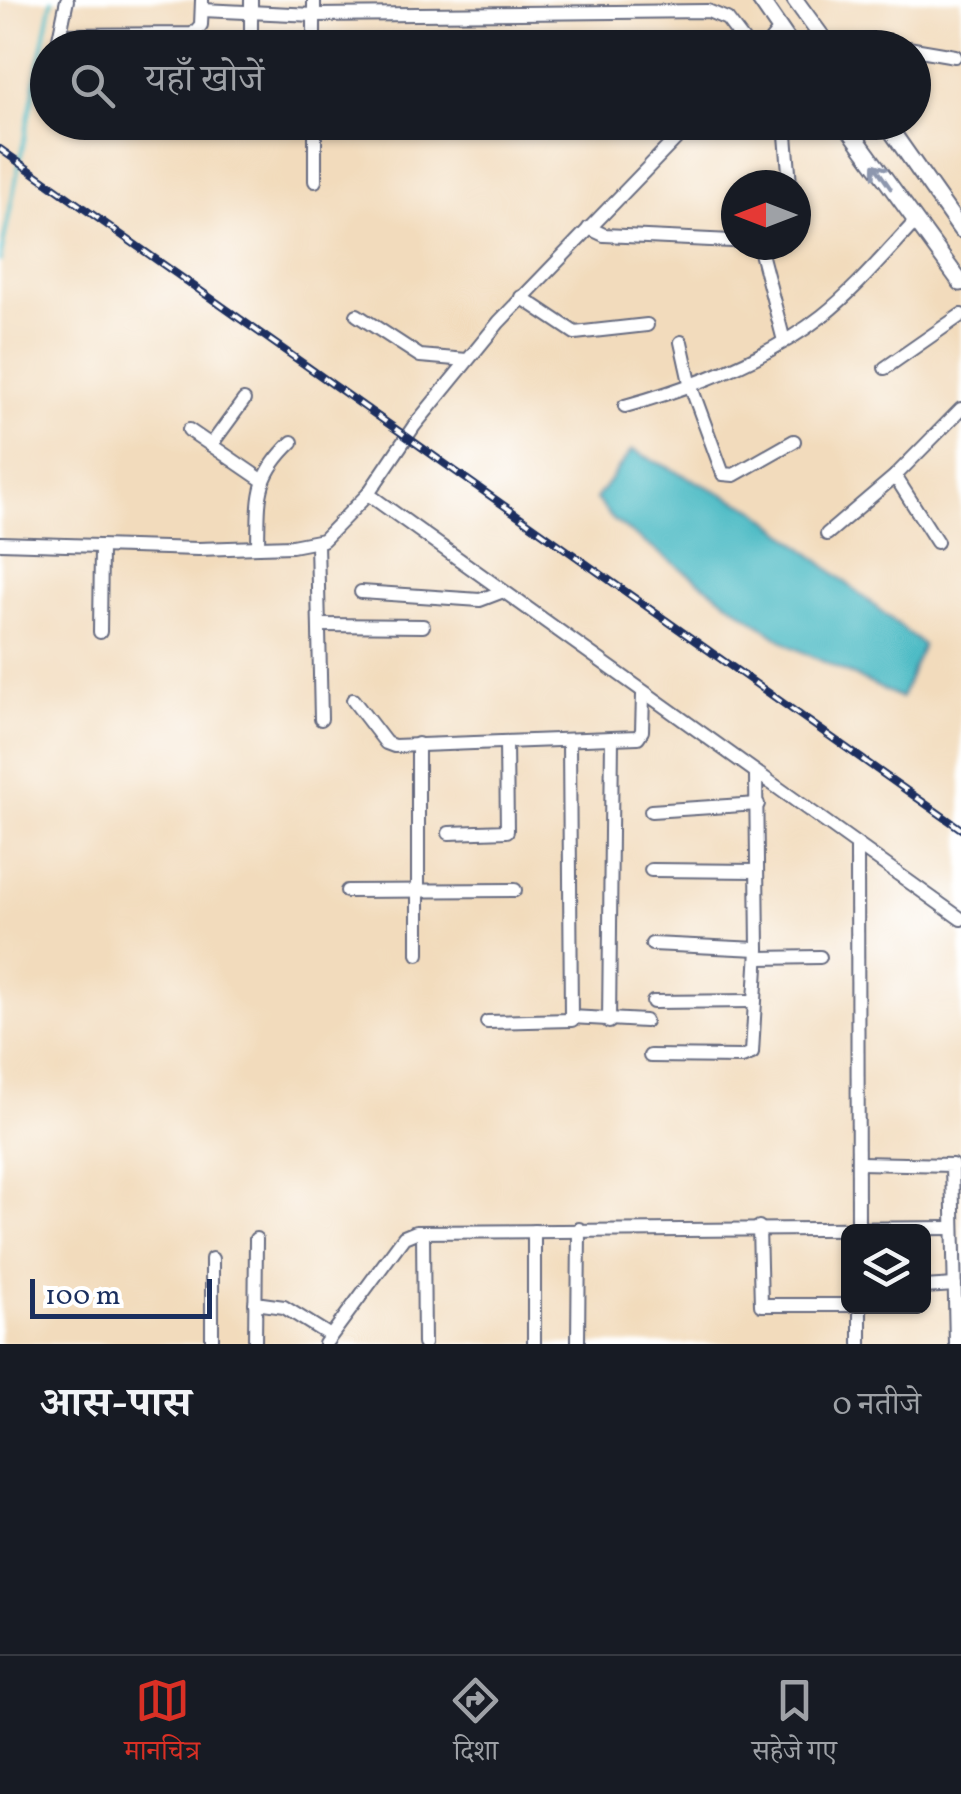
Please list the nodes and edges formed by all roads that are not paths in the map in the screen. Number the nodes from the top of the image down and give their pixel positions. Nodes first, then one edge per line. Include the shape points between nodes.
1 (67, 0) edge
2 (760, 0) edge
3 (795, 0) edge
4 (202, 5) edge
5 (251, 6) edge
6 (314, 7) edge
7 (365, 7) edge
8 (635, 7) edge
9 (61, 30) edge
10 (200, 30) edge
11 (734, 30) edge
12 (778, 30) edge
13 (817, 30) edge
14 (931, 52) edge
15 (955, 56) dead end
16 (315, 140) edge
17 (675, 140) edge
18 (786, 140) edge
19 (857, 140) edge
20 (900, 140) edge
21 (789, 170) edge
22 (315, 181) dead end
23 (955, 210) edge
24 (915, 222) junction
25 (589, 228) junction
26 (961, 230) edge
27 (721, 240) edge
28 (763, 260) edge
29 (961, 283) edge
30 (521, 298) junction
31 (357, 315) dead end
32 (961, 315) edge
33 (647, 325) dead end
34 (784, 341) junction
35 (681, 342) dead end
36 (468, 360) junction
37 (885, 368) dead end
38 (691, 387) junction
39 (244, 400) dead end
40 (626, 406) dead end
41 (961, 409) edge
42 (190, 430) dead end
43 (794, 441) dead end
44 (292, 442) dead end
45 (211, 446) junction
46 (896, 476) junction
47 (262, 480) junction
48 (368, 494) junction
49 (826, 534) dead end
50 (318, 542) junction
51 (937, 542) dead end
52 (0, 543) edge
53 (101, 547) junction
54 (258, 547) junction
55 (361, 592) dead end
56 (501, 592) junction
57 (321, 625) junction
58 (423, 626) dead end
59 (100, 632) dead end
60 (643, 695) junction
61 (353, 700) dead end
62 (321, 719) dead end
63 (612, 738) junction
64 (570, 740) junction
65 (506, 742) junction
66 (418, 744) junction
67 (756, 774) junction
68 (758, 804) junction
69 (651, 811) dead end
70 (448, 833) dead end
71 (857, 848) junction
72 (651, 870) dead end
73 (756, 870) junction
74 (418, 889) junction
75 (515, 890) dead end
76 (347, 891) dead end
77 (961, 919) edge
78 (652, 944) dead end
79 (758, 953) junction
80 (418, 954) dead end
81 (820, 957) dead end
82 (753, 1001) junction
83 (653, 1002) dead end
84 (572, 1020) junction
85 (644, 1021) dead end
86 (487, 1022) dead end
87 (609, 1022) junction
88 (650, 1056) dead end
89 (859, 1163) junction
90 (858, 1224) edge
91 (760, 1227) junction
92 (931, 1228) edge
93 (953, 1228) junction
94 (579, 1229) junction
95 (841, 1229) edge
96 (423, 1232) junction
97 (534, 1232) junction
98 (256, 1239) dead end
99 (212, 1259) dead end
100 (954, 1285) junction
101 (931, 1286) edge
102 (256, 1303) junction
103 (841, 1305) edge
104 (860, 1314) edge
105 (327, 1339) edge
106 (212, 1344) edge
107 (255, 1344) edge
108 (424, 1344) edge
109 (534, 1344) edge
110 (578, 1344) edge
111 (860, 1344) edge
112 (956, 1344) edge

1 - 9 street
2 - 12 main road
3 - 13 main road
4 - 5 street
4 - 10 street
5 - 6 street
6 - 7 street
7 - 8 street
8 - 11 street via 718,13
14 - 15 street
16 - 22 street
17 - 25 street
18 - 21 street
24 -> 19 main road
20 - 23 main road
23 - 26 main road
24 - 29 main road
24 - 34 street via 842,298
25 - 27 street via 604,235
25 - 30 street
28 - 34 street
30 - 33 street via 582,335
30 - 36 street
31 - 36 street via 420,356
32 - 37 street
34 - 38 street
35 - 38 street
36 - 48 street
38 - 40 street
38 - 43 street via 723,474 734,475
39 - 45 street
41 - 46 street
42 - 45 street
44 - 47 street
45 - 47 street
46 - 49 street
46 - 51 street
47 - 54 street
48 - 50 street
48 - 56 street
50 - 54 street
50 - 57 street
52 - 53 street
53 - 54 street
53 - 59 street
55 - 56 street via 480,600
56 - 60 street
57 - 58 street
57 - 62 street
60 - 63 street via 641,735
60 - 67 street
61 - 66 street via 386,743
63 - 64 street
63 - 87 street
64 - 65 street
64 - 84 street
65 - 66 street
65 - 70 street via 507,831
66 - 74 street
67 - 68 street
67 - 71 street
68 - 69 street
68 - 73 street
71 - 77 street
71 - 89 street
72 - 73 street
73 - 79 street
74 - 75 street
74 - 76 street
74 - 80 street
78 - 79 street
79 - 81 street
79 - 82 street
82 - 83 street
82 - 88 street via 750,1056
84 - 86 street
84 - 87 street
85 - 87 street
89 - 90 street
89 - 93 street via 950,1163
91 - 94 street
91 - 95 street
91 - 103 street via 760,1304
92 - 93 street
93 - 100 street
94 - 97 street
94 - 110 street
96 - 97 street
96 - 105 street via 404,1237
96 - 108 street
97 - 109 street
98 - 102 street
99 - 106 street
100 - 101 street
100 - 112 street
102 - 105 street via 284,1307
102 - 107 street
104 - 111 street

